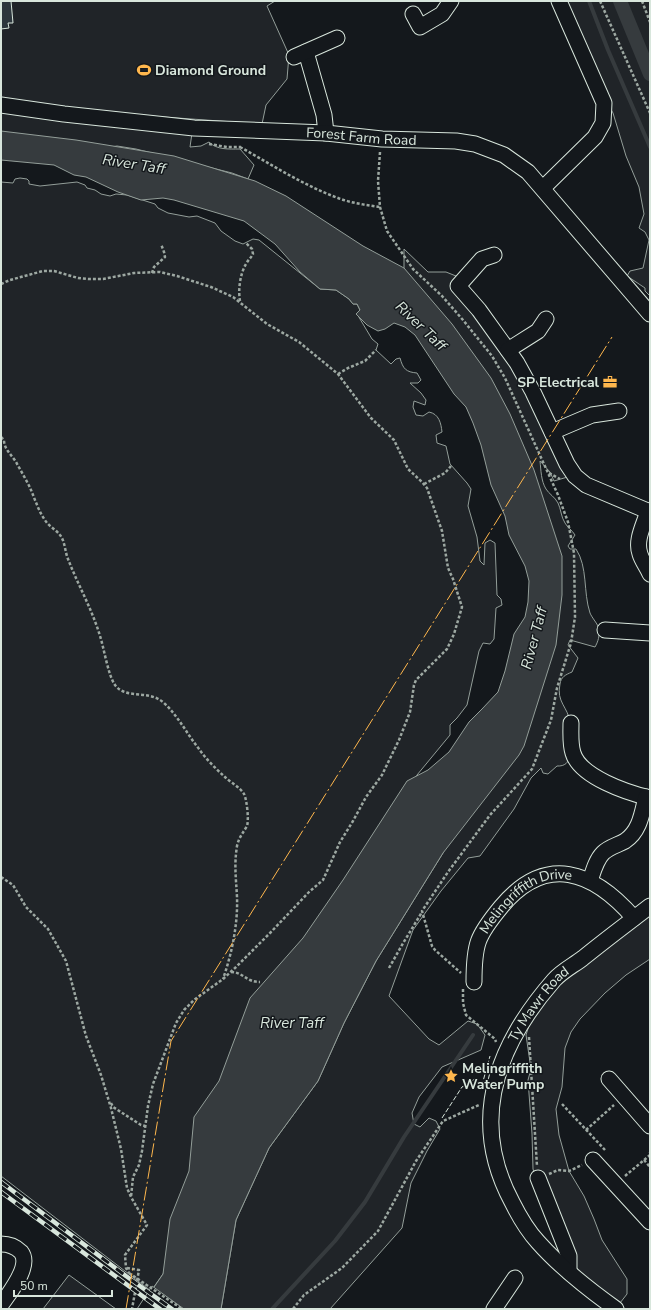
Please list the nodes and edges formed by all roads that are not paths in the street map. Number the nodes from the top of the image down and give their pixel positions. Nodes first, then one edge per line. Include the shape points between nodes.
1 (451, 1) edge
2 (559, 1) edge
3 (413, 14) dead end
4 (337, 38) dead end
5 (1, 105) edge
6 (326, 133) junction
7 (543, 188) junction
8 (494, 255) dead end
9 (650, 314) edge
10 (546, 319) dead end
11 (508, 350) junction
12 (619, 412) dead end
13 (552, 432) junction
14 (649, 511) edge
15 (650, 574) edge
16 (605, 630) dead end
17 (650, 633) edge
18 (571, 723) dead end
19 (648, 798) edge
20 (590, 881) junction
21 (650, 906) edge
22 (634, 918) junction
23 (466, 980) road end
24 (610, 1079) dead end
25 (650, 1126) edge
26 (593, 1160) road end
27 (538, 1178) road end
28 (650, 1222) edge
29 (1, 1244) edge
30 (568, 1272) junction
31 (515, 1278) dead end
32 (1, 1305) edge
33 (494, 1309) edge
34 (616, 1309) edge

1 - 3 street via 442,14 420,27
2 - 7 street via 604,103 603,123 596,137
4 - 6 street via 300,54 324,115
5 - 6 street, Forest Farm Road via 194,128
6 - 7 street, Forest Farm Road via 382,139 442,139 475,144 517,163
7 - 9 street, Forest Farm Road
8 - 11 street via 482,259 458,286
10 - 11 street via 538,330
11 - 13 street via 533,392
12 - 13 street via 592,415
13 - 14 street via 567,464 579,480
14 - 15 street via 638,544 640,556
16 - 17 street
18 - 19 street via 573,753 579,764 604,782
19 - 20 street via 636,829 625,840 603,853
20 - 22 street, Melingriffith Drive via 610,894
20 - 23 street, Melingriffith Drive via 565,874 552,875 530,882 517,890 482,931
21 - 22 street, Ty Mawr Road
22 - 30 street, Ty Mawr Road via 555,979 510,1043 496,1082 490,1116 493,1154 503,1184 521,1219 538,1242
24 - 25 street
26 - 28 street via 621,1179
27 - 30 street via 569,1256
29 - 32 street via 17,1248 25,1261 24,1269
30 - 34 street, Ty Mawr Road
31 - 33 street

